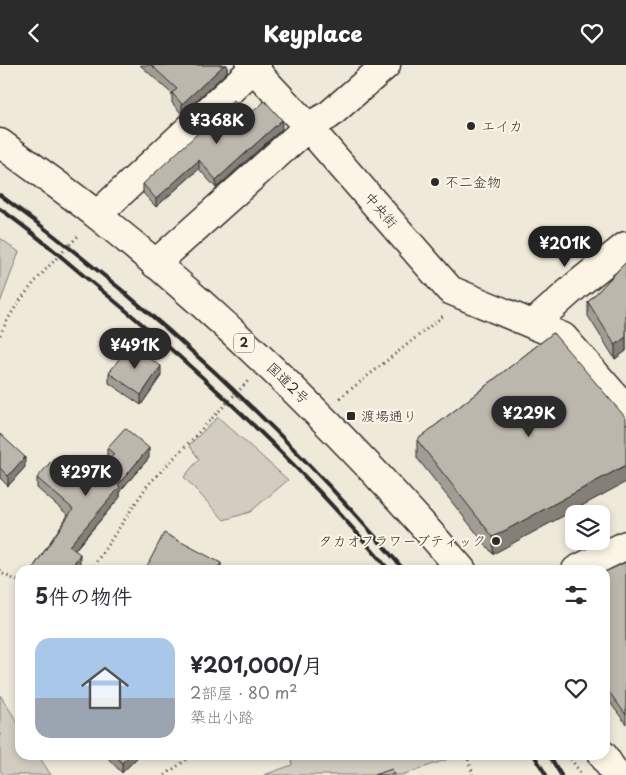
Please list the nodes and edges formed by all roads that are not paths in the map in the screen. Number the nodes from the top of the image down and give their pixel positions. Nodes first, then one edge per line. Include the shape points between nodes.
1 (386, 65) edge
2 (254, 66) edge
3 (308, 127) junction
4 (0, 143) edge
5 (97, 215) junction
6 (626, 246) edge
7 (155, 264) junction
8 (533, 325) junction
9 (626, 409) edge
10 (626, 545) edge
11 (458, 565) edge
12 (586, 565) edge
13 (606, 760) edge
14 (616, 775) edge

1 - 3 main road via 329,115
2 - 3 main road, 中央街
2 - 5 main road
3 - 7 main road
3 - 8 main road, 中央街 via 450,290
4 - 5 main road, 国道2号 / 2
5 - 7 main road, 国道2号 / 2
6 - 8 main road
7 - 11 main road, 国道2号 / 2 via 267,363 364,459
8 - 9 main road, 中央街 via 563,337
10 - 12 main road
13 - 14 main road

